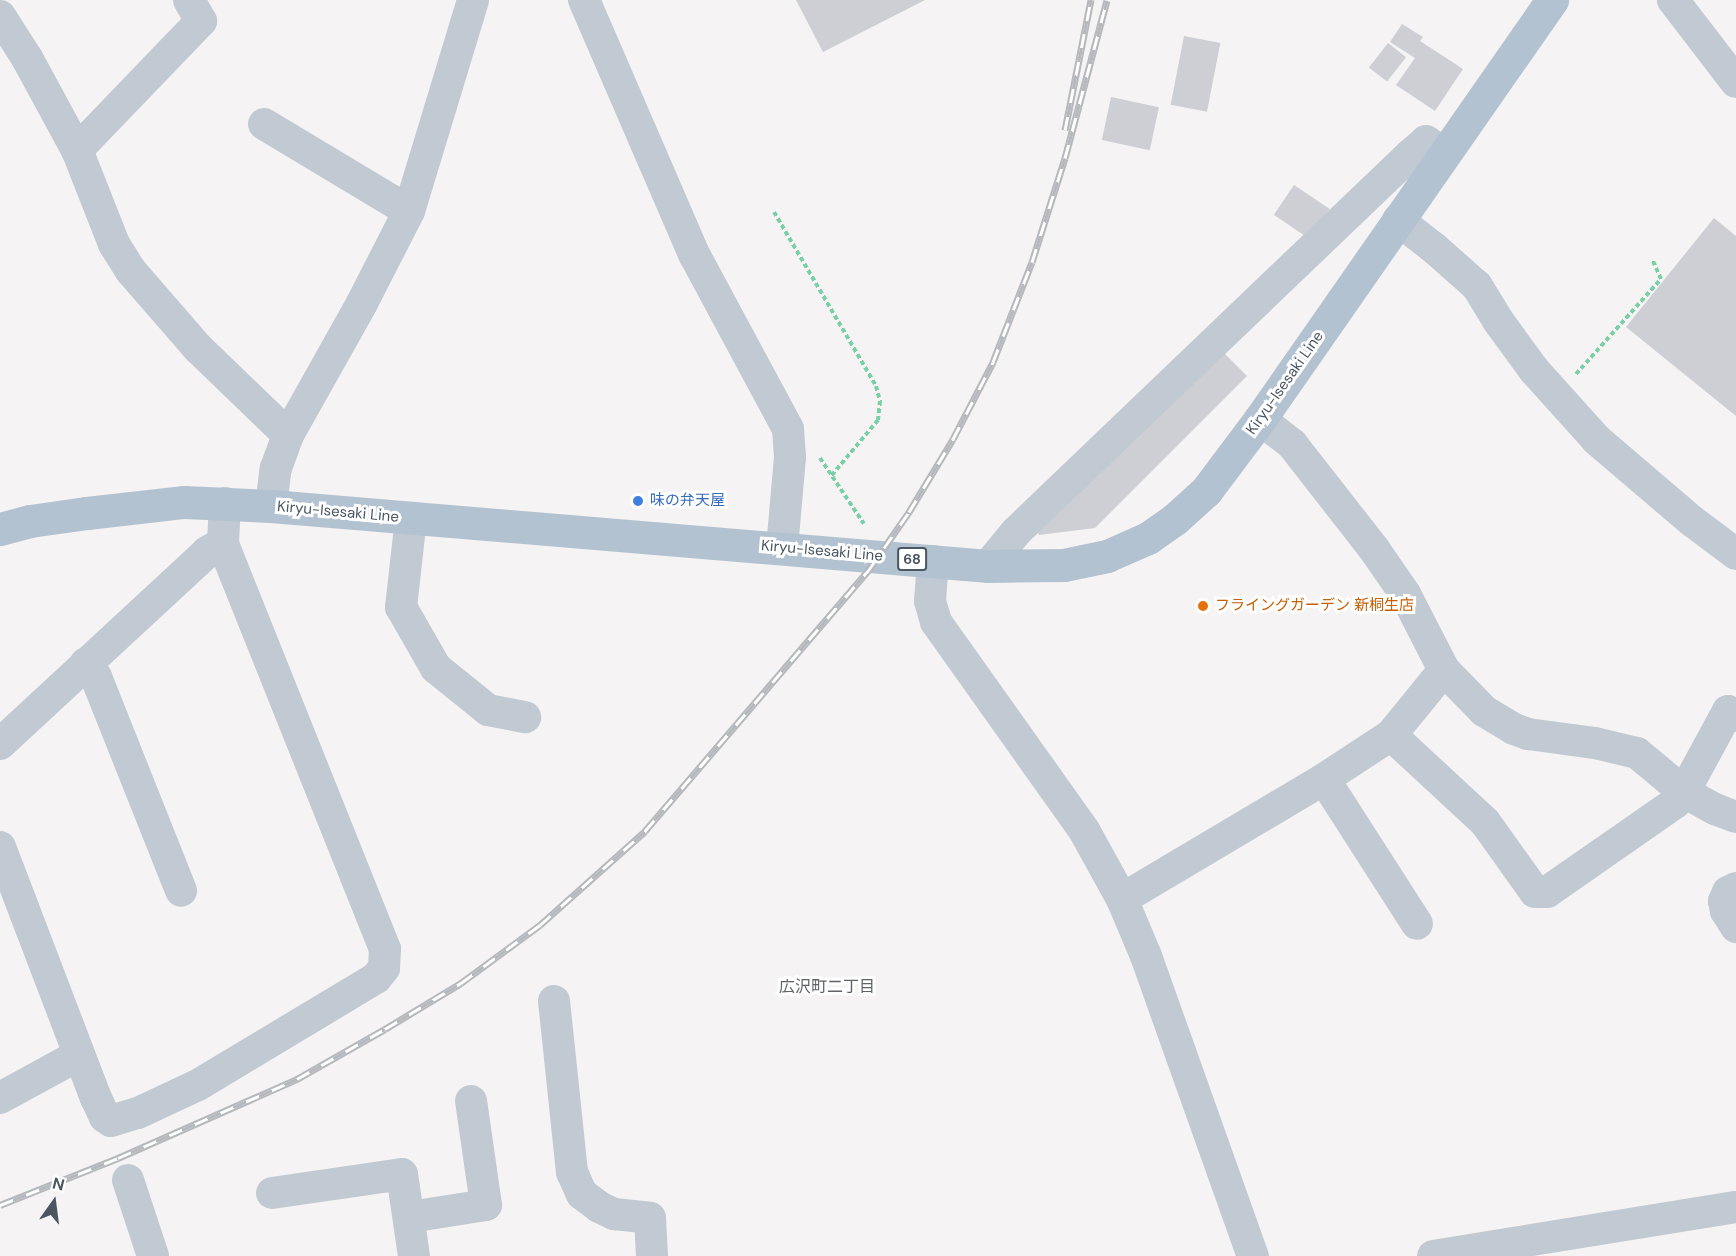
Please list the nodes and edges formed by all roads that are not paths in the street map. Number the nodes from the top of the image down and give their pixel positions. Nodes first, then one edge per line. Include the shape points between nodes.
1 (189, 0) edge
2 (473, 0) edge
3 (584, 0) edge
4 (1552, 0) edge
5 (1673, 0) edge
6 (0, 16) edge
7 (1736, 82) edge
8 (264, 123) dead end
9 (77, 150) junction
10 (1444, 154) junction
11 (409, 211) junction
12 (1398, 220) junction
13 (1260, 419) junction
14 (288, 435) junction
15 (225, 504) junction
16 (271, 506) junction
17 (411, 518) junction
18 (0, 529) edge
19 (223, 543) junction
20 (782, 548) junction
21 (1736, 554) edge
22 (933, 561) junction
23 (988, 566) junction
24 (86, 663) junction
25 (1444, 670) junction
26 (1732, 714) edge
27 (525, 717) dead end
28 (1391, 735) junction
29 (0, 744) edge
30 (1324, 778) junction
31 (1684, 792) junction
32 (1736, 817) edge
33 (0, 847) edge
34 (1736, 888) edge
35 (181, 891) dead end
36 (1122, 899) junction
37 (1417, 924) dead end
38 (1736, 927) edge
39 (555, 1001) dead end
40 (79, 1055) junction
41 (0, 1098) edge
42 (471, 1101) dead end
43 (129, 1180) dead end
44 (272, 1193) dead end
45 (1736, 1207) edge
46 (410, 1217) junction
47 (153, 1256) edge
48 (414, 1256) edge
49 (652, 1256) edge
50 (1252, 1256) edge
51 (1433, 1256) edge

1 - 9 street via 201,21
2 - 11 street
3 - 20 street via 690,246 788,429 790,457
4 - 10 main road, Kiryu-Isesaki Line / 68
5 - 7 street
6 - 9 street
8 - 11 street
9 - 14 street via 114,244 131,272 198,348
10 - 12 main road, Kiryu-Isesaki Line / 68
10 - 23 street via 1426,141 1410,155 1024,524
11 - 14 street
12 - 13 main road, Kiryu-Isesaki Line / 68
12 - 21 street via 1476,286 1557,397 1597,440
13 - 23 main road, Kiryu-Isesaki Line / 68 via 1206,491 1148,538 1088,561 1040,567
13 - 25 street via 1292,444 1374,549 1405,594
14 - 16 street via 276,468
15 - 16 main road, Kiryu-Isesaki Line / 68
15 - 18 main road, Kiryu-Isesaki Line / 68 via 184,502 136,507 30,521
15 - 19 street
16 - 17 main road, Kiryu-Isesaki Line / 68
17 - 20 main road, Kiryu-Isesaki Line / 68
17 - 27 street via 401,607 436,668 488,710
19 - 24 street via 207,552
19 - 40 street via 385,949 384,968 376,978 198,1085 122,1119 111,1121 105,1117
20 - 22 main road, Kiryu-Isesaki Line / 68
22 - 23 main road, Kiryu-Isesaki Line / 68
22 - 36 street via 930,609 936,622 1085,832
24 - 29 street
24 - 35 street via 96,677
25 - 28 street
25 - 31 street via 1484,711 1514,729 1544,738 1627,749
26 - 31 street
28 - 30 street
28 - 31 street via 1485,822 1535,892 1547,892
30 - 36 street
30 - 37 street
31 - 32 street
33 - 40 street
34 - 38 street via 1728,892 1724,901
36 - 50 street via 1146,956
39 - 49 street via 572,1172 582,1194 598,1207 614,1214 650,1218
40 - 41 street
42 - 46 street via 486,1205
43 - 47 street
44 - 46 street via 402,1174
45 - 51 street
46 - 48 street

